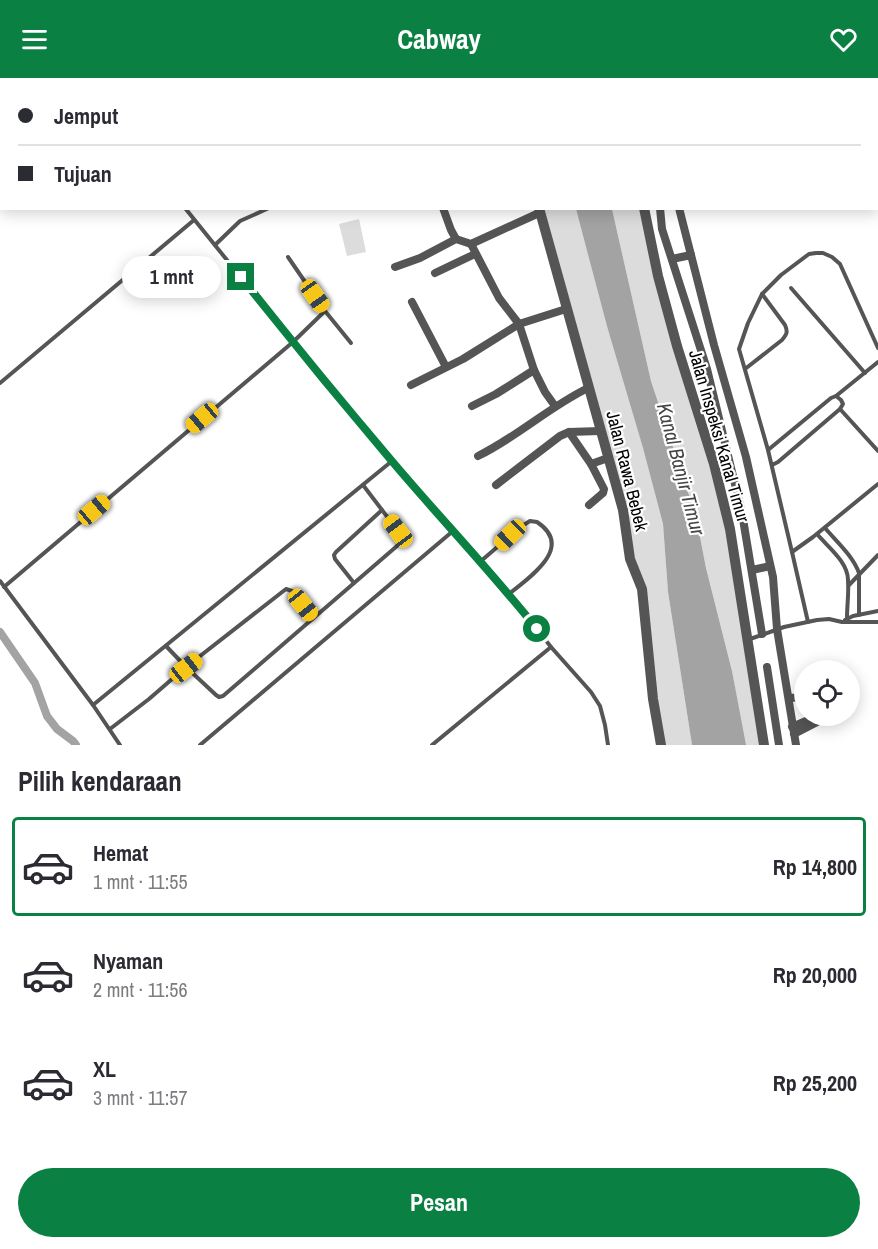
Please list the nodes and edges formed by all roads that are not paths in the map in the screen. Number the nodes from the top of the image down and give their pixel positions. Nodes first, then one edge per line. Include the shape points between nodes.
1 (186, 210) edge
2 (265, 210) edge
3 (444, 210) edge
4 (644, 210) edge
5 (660, 210) edge
6 (680, 210) edge
7 (539, 211) edge
8 (194, 220) junction
9 (456, 239) junction
10 (471, 244) junction
11 (215, 245) junction
12 (475, 254) junction
13 (691, 255) junction
14 (288, 257) dead end
15 (672, 259) junction
16 (396, 267) dead end
17 (435, 273) dead end
18 (791, 288) dead end
19 (762, 294) junction
20 (412, 302) dead end
21 (566, 309) junction
22 (326, 311) junction
23 (519, 324) junction
24 (293, 342) junction
25 (351, 343) dead end
26 (878, 348) edge
27 (878, 362) edge
28 (446, 367) junction
29 (745, 369) junction
30 (534, 370) junction
31 (865, 373) junction
32 (0, 383) edge
33 (411, 385) dead end
34 (588, 388) junction
35 (836, 396) junction
36 (472, 406) dead end
37 (555, 406) junction
38 (840, 409) junction
39 (600, 431) junction
40 (569, 432) junction
41 (768, 450) junction
42 (878, 451) edge
43 (478, 456) dead end
44 (608, 458) junction
45 (392, 461) junction
46 (591, 464) junction
47 (772, 465) junction
48 (878, 484) edge
49 (363, 485) junction
50 (496, 486) dead end
51 (589, 505) dead end
52 (382, 510) junction
53 (825, 528) junction
54 (453, 531) junction
55 (817, 534) junction
56 (792, 552) junction
57 (878, 555) edge
58 (481, 561) junction
59 (770, 566) junction
60 (752, 570) junction
61 (859, 573) junction
62 (0, 581) edge
63 (354, 583) junction
64 (848, 586) junction
65 (4, 587) junction
66 (509, 594) junction
67 (878, 611) edge
68 (859, 615) junction
69 (314, 618) junction
70 (847, 618) junction
71 (808, 622) junction
72 (843, 622) junction
73 (878, 622) edge
74 (777, 629) junction
75 (762, 634) junction
76 (748, 640) junction
77 (166, 646) junction
78 (551, 647) junction
79 (186, 668) junction
80 (767, 668) dead end
81 (794, 697) edge
82 (789, 698) junction
83 (93, 705) junction
84 (800, 726) edge
85 (806, 726) edge
86 (110, 729) junction
87 (793, 731) junction
88 (120, 745) edge
89 (200, 745) edge
90 (432, 745) edge
91 (608, 745) edge
92 (661, 745) edge
93 (764, 745) edge
94 (778, 745) edge
95 (796, 745) edge

1 - 8 lane
2 - 11 lane via 240,221
3 - 9 street
4 - 76 street, Jalan Inspeksi Kanal Timur via 676,346 714,464 730,529
5 - 15 street
6 - 13 street
7 - 10 street
7 - 21 street, Jalan Rawa Bebek
8 - 11 lane
8 - 32 lane
9 - 10 street
9 - 16 street
10 - 12 street
11 - 24 lane
12 - 17 street
12 - 23 street via 499,298
13 - 15 street
13 - 59 street via 746,457
14 - 22 lane
15 - 60 street via 707,369
18 - 31 lane
19 - 26 lane via 809,254 832,257 840,264
19 - 29 lane via 739,349
19 - 29 lane via 785,325 787,334
20 - 28 street
21 - 23 street
21 - 34 street, Jalan Rawa Bebek
22 - 24 lane
22 - 25 lane
23 - 28 street
23 - 30 street
24 - 45 lane
24 - 65 lane
27 - 31 lane
28 - 33 street
29 - 41 lane
30 - 36 street
30 - 37 street
31 - 35 lane
34 - 37 street
34 - 39 street, Jalan Rawa Bebek
35 - 38 lane via 842,402
35 - 41 lane
37 - 43 street via 502,444
38 - 42 lane
38 - 47 lane
39 - 40 street
39 - 44 street, Jalan Rawa Bebek
40 - 46 street
40 - 50 street
41 - 47 lane
44 - 46 street
44 - 92 street, Jalan Rawa Bebek via 623,510 630,559 642,589
45 - 49 lane
45 - 54 lane
46 - 51 street via 604,491
47 - 56 lane
48 - 53 lane
49 - 52 lane
49 - 77 lane
52 - 63 lane via 400,539
52 - 63 lane via 334,555
53 - 55 lane
53 - 61 lane via 854,561
54 - 58 lane
54 - 89 lane
55 - 56 lane
55 - 64 lane via 848,572
56 - 71 lane
57 - 61 lane
58 - 66 lane
58 - 66 lane via 527,522 537,522 548,532 552,548 546,560
59 - 60 street
59 - 74 street
60 - 75 street
61 - 64 lane
61 - 68 lane
62 - 65 lane
63 - 69 lane
64 - 70 lane
65 - 83 lane
66 - 78 lane
67 - 68 lane
68 - 70 lane
69 - 79 lane via 223,696 216,695
69 - 79 lane via 286,588
70 - 72 lane
71 - 72 lane
71 - 74 lane
72 - 73 lane
74 - 75 lane
74 - 82 street
75 - 76 lane
76 - 93 street, Jalan Inspeksi Kanal Timur
77 - 79 lane
77 - 83 lane
78 - 90 lane
78 - 91 lane via 600,706
79 - 86 lane
80 - 94 street
81 - 82 street
82 - 87 street
83 - 86 lane
84 - 87 street
85 - 87 street
86 - 88 lane
87 - 95 street

